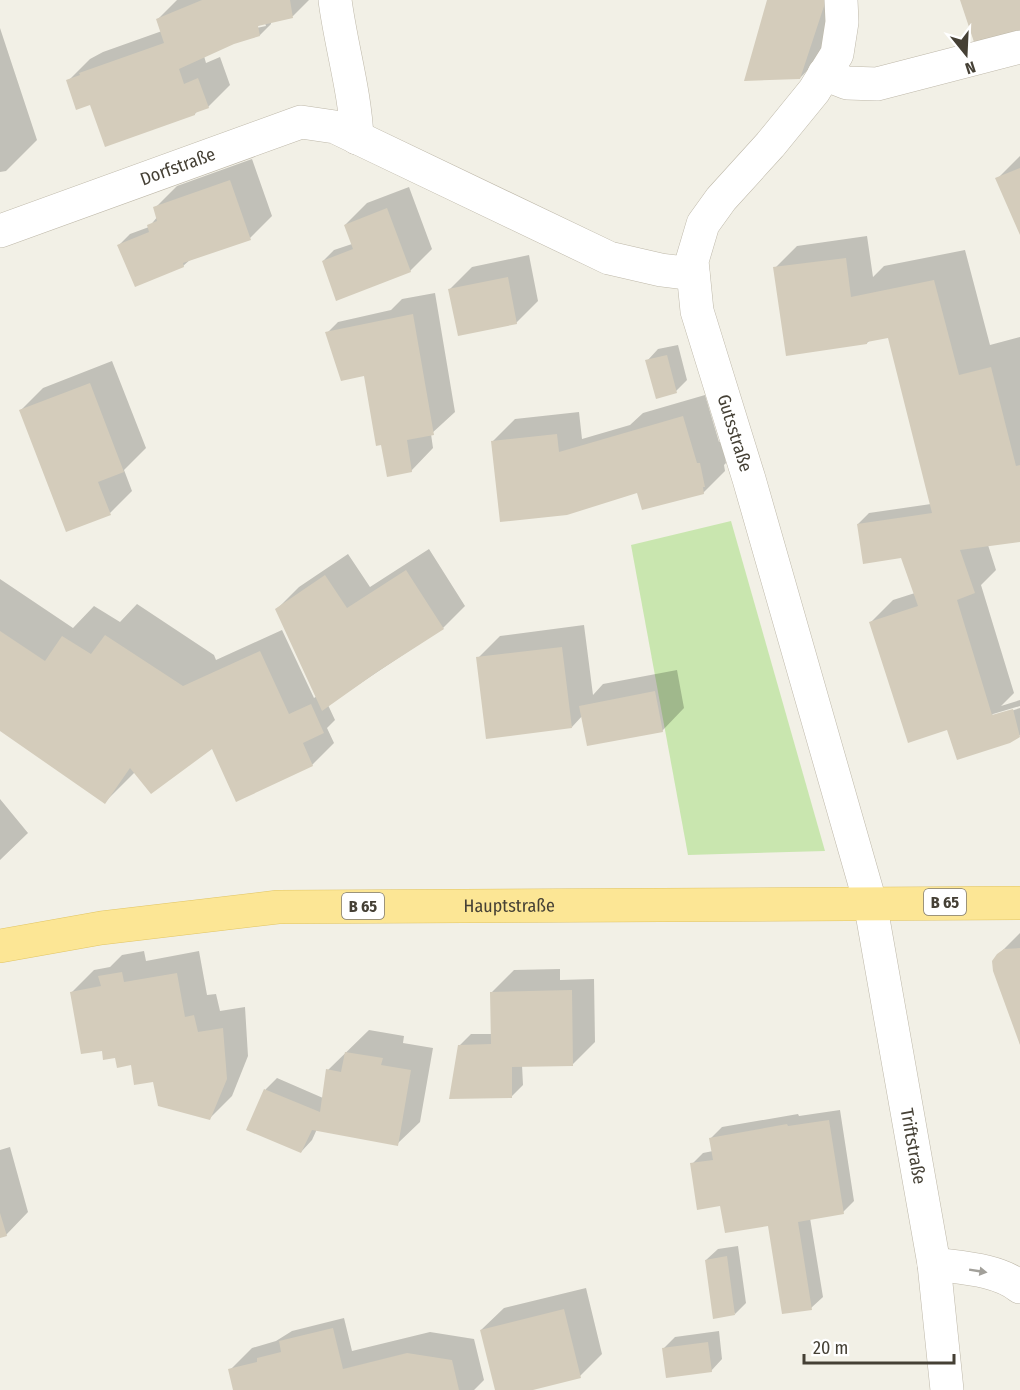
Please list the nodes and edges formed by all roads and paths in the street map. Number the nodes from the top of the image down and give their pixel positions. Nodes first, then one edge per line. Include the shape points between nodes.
1 (335, 0) edge
2 (841, 0) edge
3 (1020, 47) edge
4 (824, 74) junction
5 (357, 138) junction
6 (0, 231) edge
7 (693, 274) junction
8 (870, 902) junction
9 (1020, 903) edge
10 (0, 946) edge
11 (934, 1264) junction
12 (1020, 1287) edge
13 (944, 1390) edge

1 - 5 street via 356,107
2 - 4 street, Gutsstraße via 837,54
3 - 4 street via 877,84 847,83
4 - 7 street, Gutsstraße via 800,109 703,224 692,261
5 - 6 street, Dorfstraße via 335,127 301,122
5 - 7 street, Dorfstraße via 609,258
7 - 8 street, Gutsstraße via 697,311
8 - 9 main road, Hauptstraße / B 65
8 - 10 main road, Hauptstraße / B 65 via 278,907 101,927
8 - 11 street, Triftstraße
11 -> 12 street via 987,1272
11 - 13 street, Triftstraße

